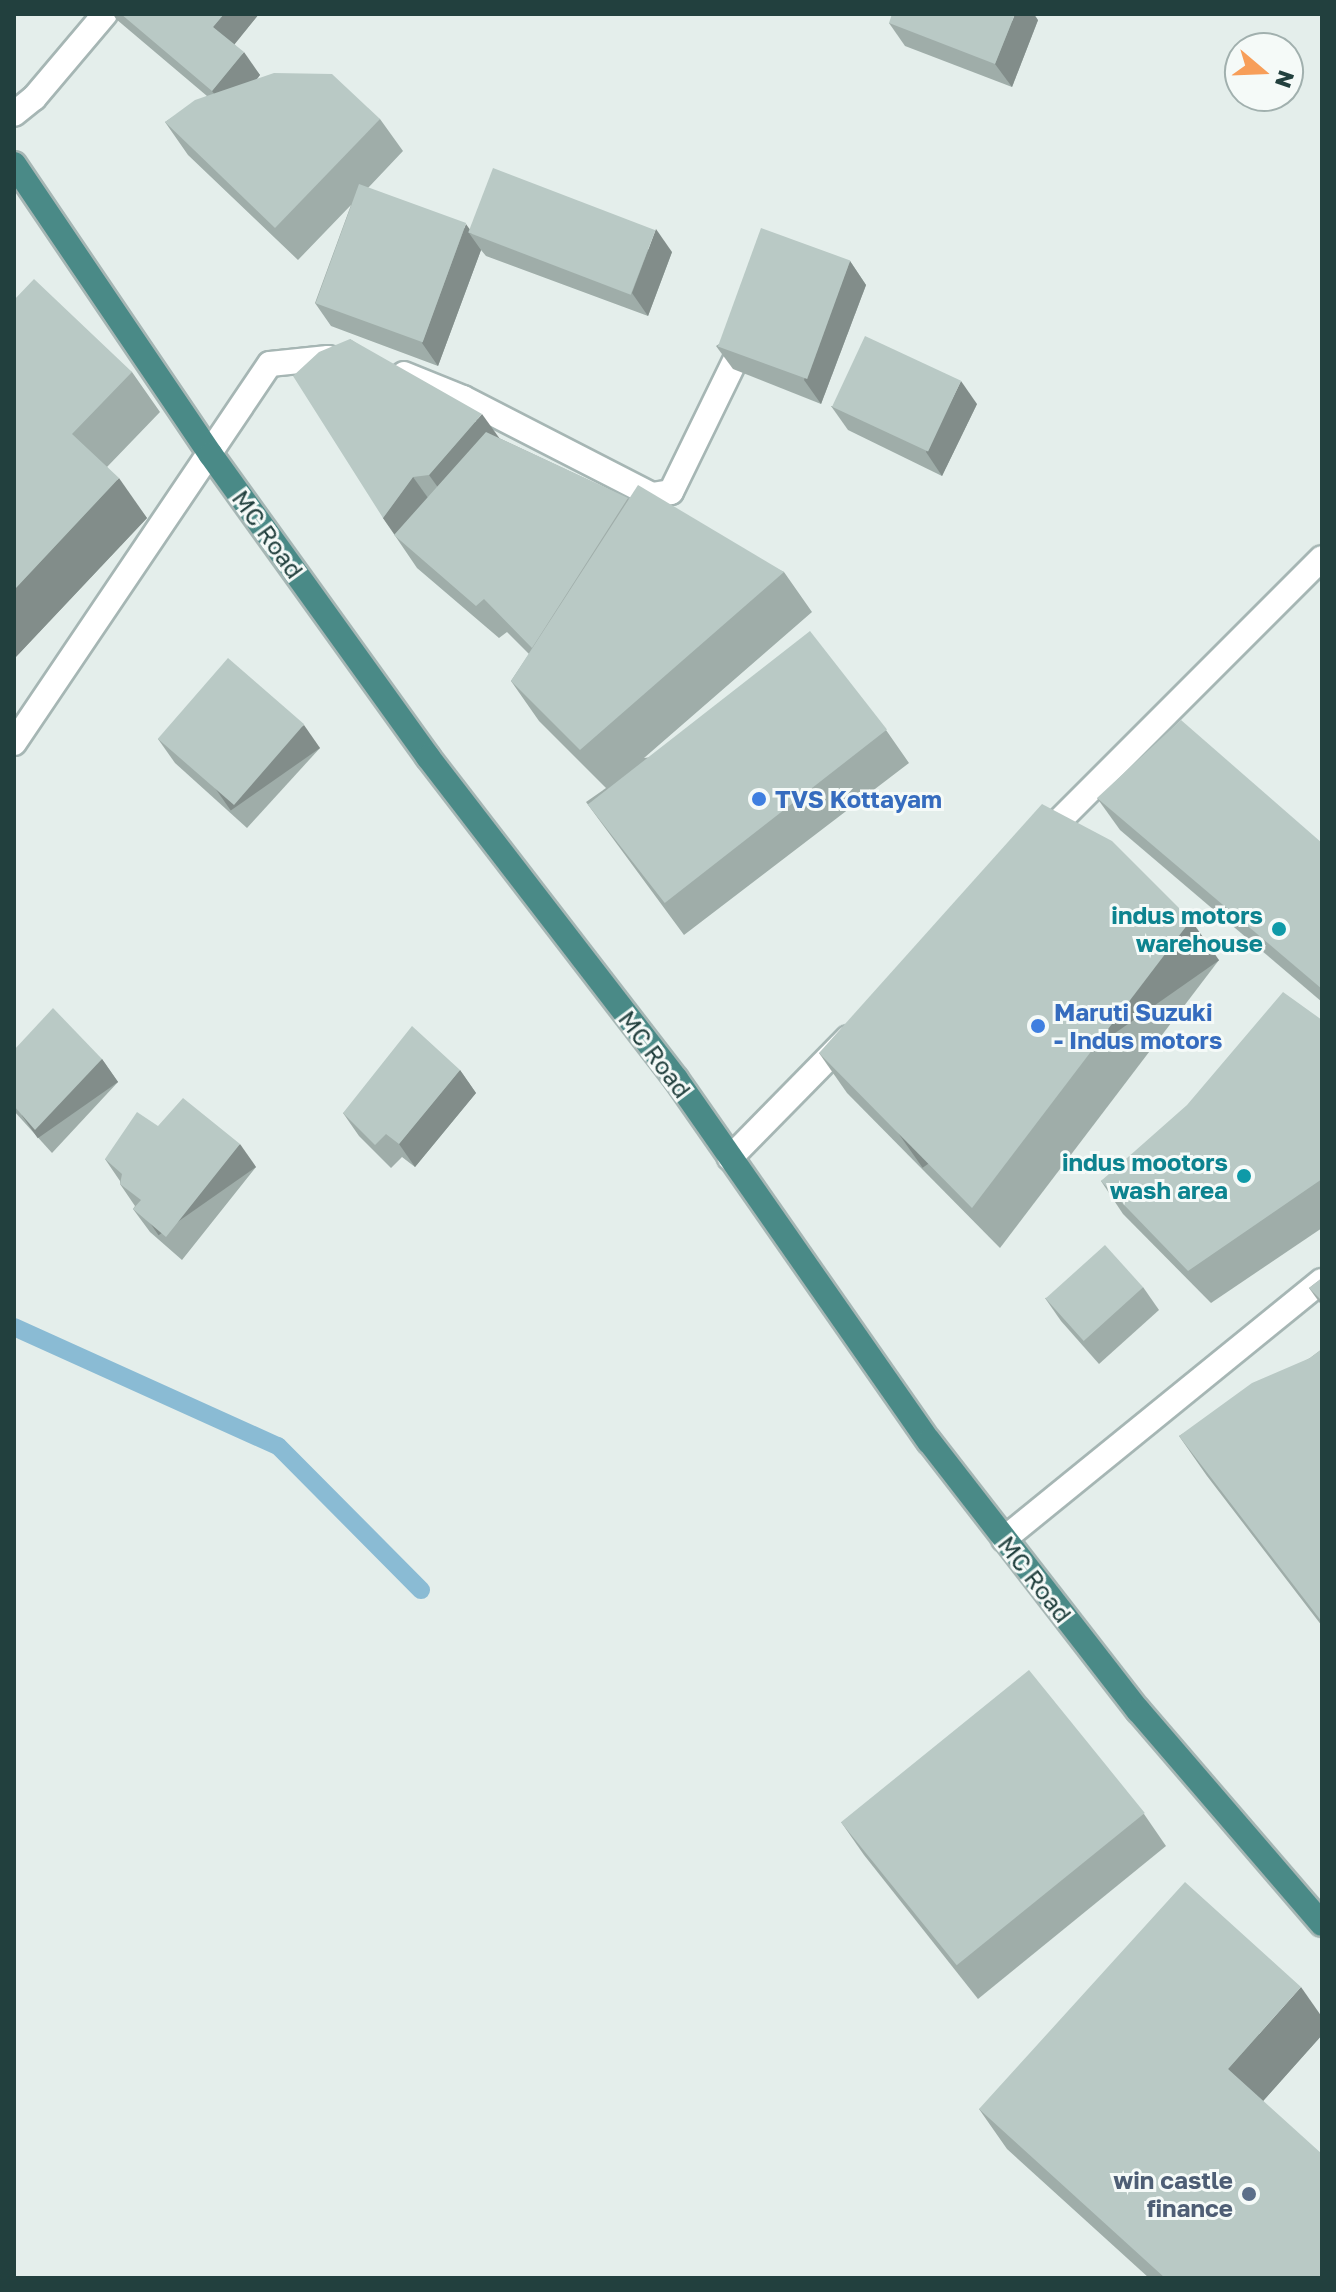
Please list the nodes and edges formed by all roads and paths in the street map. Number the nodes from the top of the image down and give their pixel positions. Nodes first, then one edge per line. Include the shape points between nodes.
1 (105, 14) edge
2 (14, 114) edge
3 (14, 164) edge
4 (755, 320) edge
5 (211, 455) junction
6 (1322, 558) edge
7 (14, 743) edge
8 (1019, 862) edge
9 (864, 1022) edge
10 (730, 1158) junction
11 (1322, 1281) edge
12 (1004, 1539) junction
13 (1322, 1924) edge

1 - 2 street via 34,98
3 - 5 highway, MC Road
4 - 5 street via 671,492 652,495 463,398 377,368 328,358 270,364
5 - 7 street
5 - 10 highway, MC Road via 428,757 676,1079
6 - 8 street
9 - 10 street
10 - 12 highway, MC Road
11 - 12 street
12 - 13 highway, MC Road via 1138,1710

